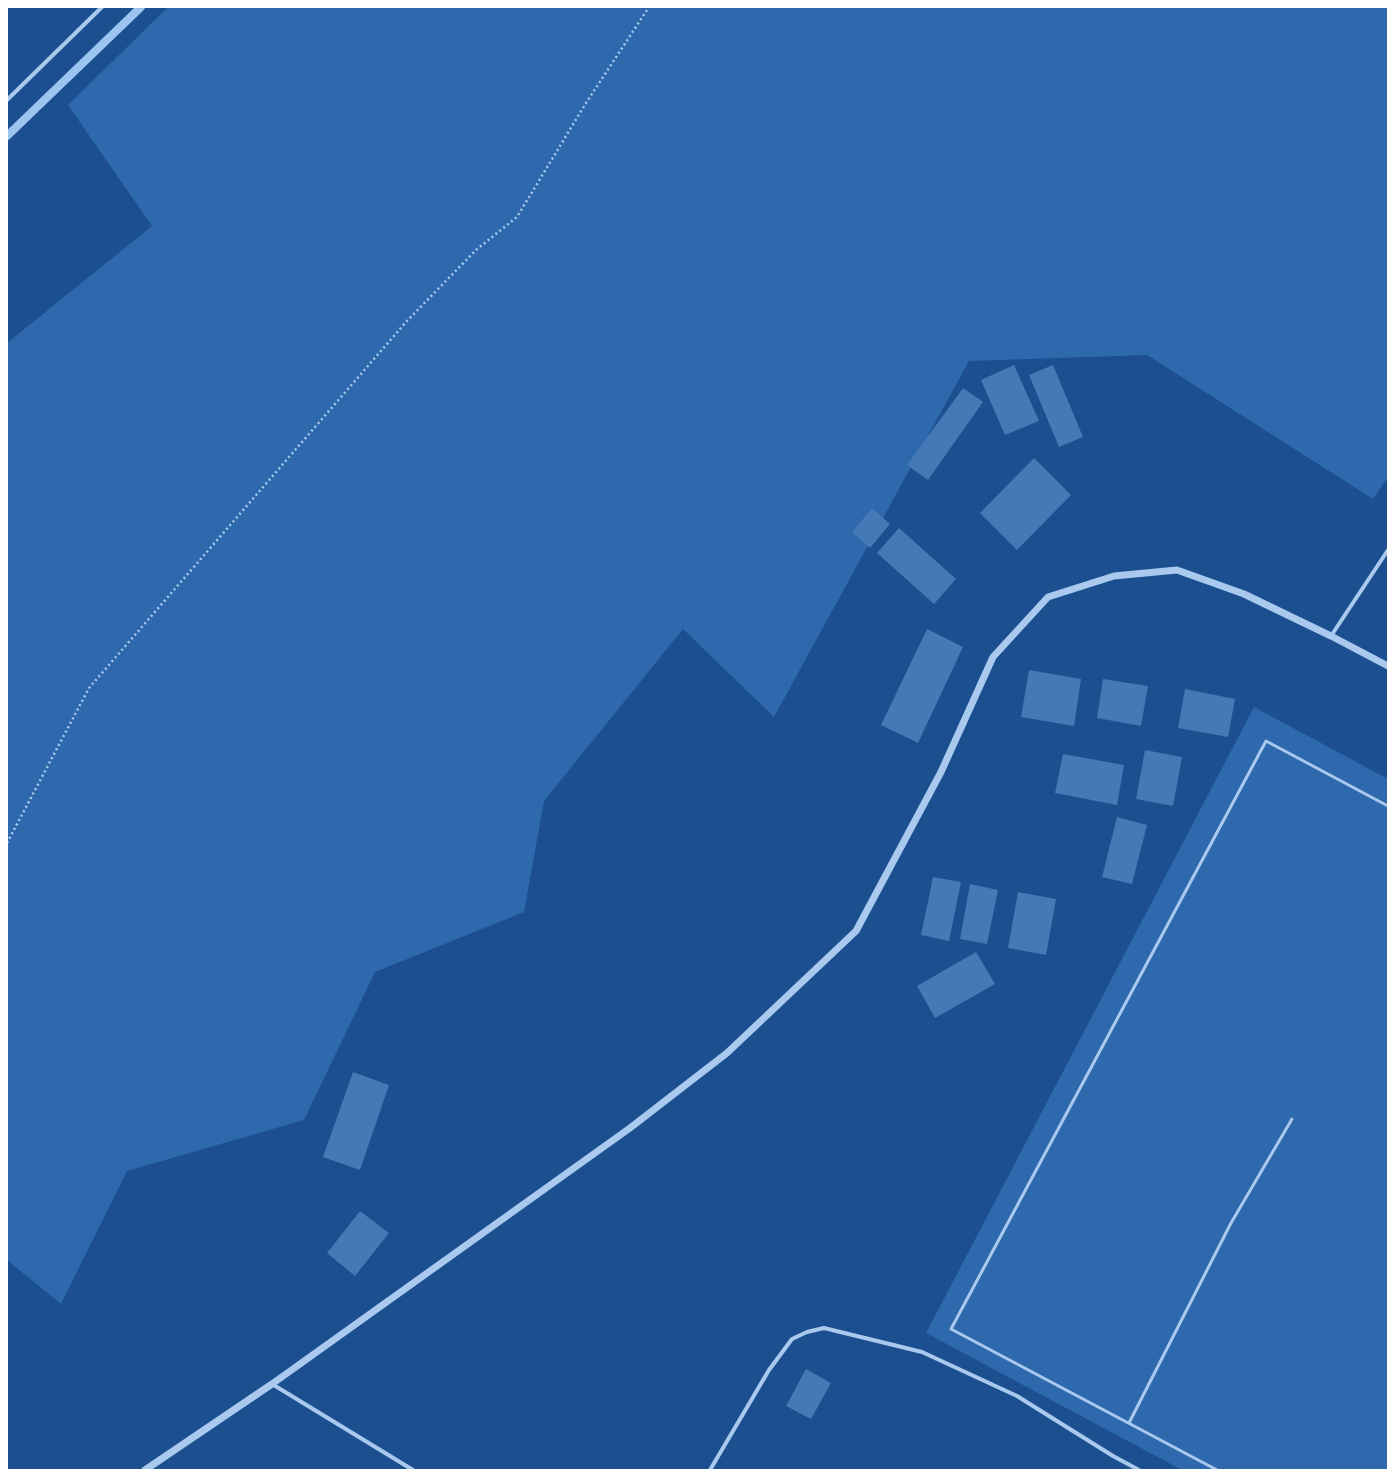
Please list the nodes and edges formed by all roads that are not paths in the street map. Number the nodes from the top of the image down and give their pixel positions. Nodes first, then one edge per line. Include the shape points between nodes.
1 (102, 7) edge
2 (7, 100) edge
3 (1388, 550) edge
4 (1331, 636) junction
5 (1388, 666) edge
6 (1388, 806) edge
7 (1292, 1119) dead end
8 (272, 1384) junction
9 (1129, 1423) junction
10 (145, 1470) edge
11 (413, 1470) edge
12 (710, 1470) edge
13 (1139, 1470) edge
14 (1217, 1470) edge

1 - 2 street
3 - 4 street
4 - 5 street
4 - 8 street via 1244,594 1177,570 1114,576 1048,597 993,657 941,772 856,931 721,1058 630,1128
6 - 9 lane via 1266,741 951,1329
7 - 9 lane via 1231,1223
8 - 10 street
8 - 11 street
9 - 14 lane
12 - 13 street via 769,1370 792,1339 824,1328 922,1352 1017,1396

